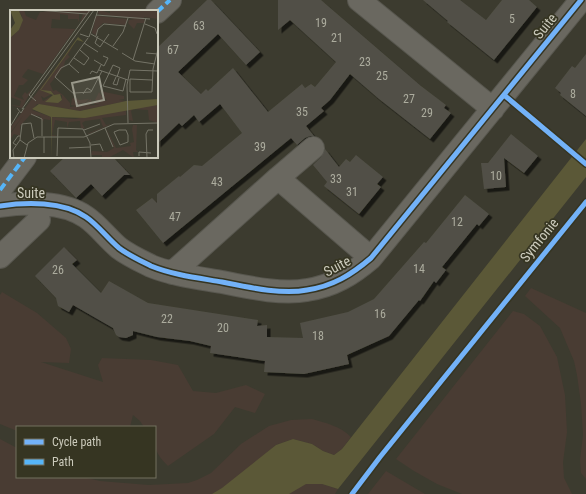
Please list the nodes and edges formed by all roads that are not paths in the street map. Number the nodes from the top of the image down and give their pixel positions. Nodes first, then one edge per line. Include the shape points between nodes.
1 (170, 0) edge
2 (359, 0) edge
3 (582, 0) edge
4 (158, 11) edge
5 (493, 109) junction
6 (313, 148) dead end
7 (24, 158) edge
8 (278, 178) junction
9 (0, 190) edge
10 (0, 206) edge
11 (39, 220) dead end
12 (0, 257) edge
13 (371, 258) junction
14 (172, 273) junction

1 - 4 street
2 - 5 street
3 - 5 street, Suite
5 - 13 street, Suite
6 - 8 street
7 - 9 street
8 - 13 street, Suite
8 - 14 street
10 - 14 street, Suite via 61,206 85,216 120,248 151,266
11 - 12 street
13 - 14 street, Suite via 343,279 306,291 251,287

